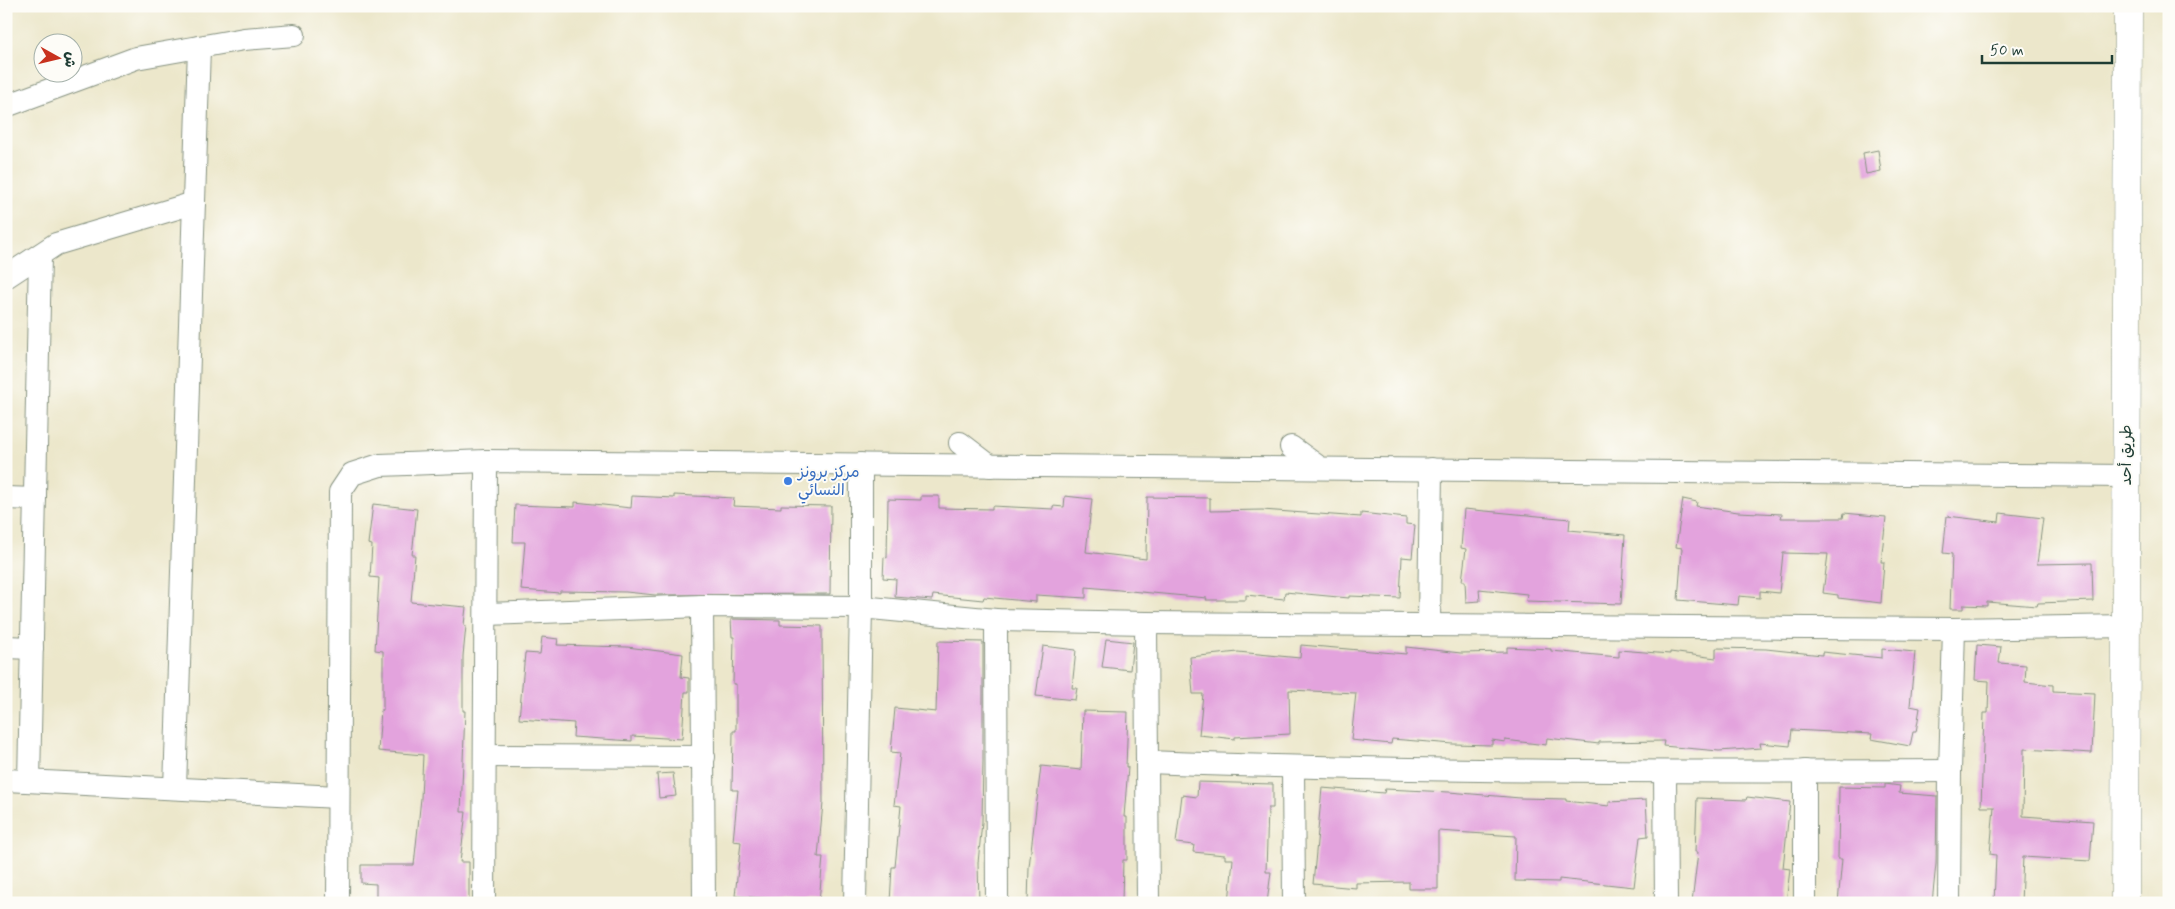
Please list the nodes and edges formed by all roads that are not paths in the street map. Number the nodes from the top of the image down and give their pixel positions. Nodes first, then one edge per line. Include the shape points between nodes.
1 (2128, 6) edge
2 (294, 34) dead end
3 (199, 47) junction
4 (6, 106) edge
5 (194, 203) junction
6 (40, 254) junction
7 (6, 277) edge
8 (960, 443) dead end
9 (1291, 447) dead end
10 (486, 461) junction
11 (861, 464) junction
12 (990, 466) junction
13 (1320, 468) junction
14 (1431, 469) junction
15 (2125, 476) junction
16 (6, 498) edge
17 (35, 499) junction
18 (702, 606) junction
19 (861, 607) junction
20 (486, 614) junction
21 (996, 620) junction
22 (1146, 623) junction
23 (1429, 625) junction
24 (2127, 626) junction
25 (1954, 629) junction
26 (6, 647) edge
27 (32, 648) junction
28 (486, 756) junction
29 (704, 757) junction
30 (1148, 762) junction
31 (1293, 767) junction
32 (1950, 771) junction
33 (1664, 772) junction
34 (1805, 772) junction
35 (6, 780) edge
36 (30, 781) junction
37 (175, 788) junction
38 (338, 797) junction
39 (338, 903) edge
40 (484, 903) edge
41 (704, 903) edge
42 (855, 903) edge
43 (997, 903) edge
44 (1148, 903) edge
45 (1294, 903) edge
46 (1666, 903) edge
47 (1805, 903) edge
48 (1949, 903) edge
49 (2125, 903) edge

1 - 15 main road, طريق أحد
2 - 3 street
3 - 4 street via 136,58
3 - 5 street
5 - 6 street via 56,244
5 - 37 street
6 - 7 street
6 - 17 street
8 - 12 street
9 - 13 street
10 - 11 street
10 - 20 street
10 - 38 street via 380,465 352,474 340,492
11 - 12 street
11 - 19 street
12 - 13 street
13 - 14 street
14 - 15 street
14 - 23 street
15 - 24 main road, طريق أحد
16 - 17 street
17 - 27 street
18 - 19 street
18 - 20 street
18 - 29 street
19 - 21 street
19 - 42 street
20 - 28 street
21 - 22 street
21 - 43 street
22 - 23 street
22 - 30 street
23 - 25 street
24 - 25 street
24 - 49 main road, طريق أحد
25 - 32 street
26 - 27 street
27 - 36 street
28 - 29 street
28 - 40 street
29 - 41 street
30 - 31 street
30 - 44 street
31 - 33 street
31 - 45 street
32 - 34 street
32 - 48 street
33 - 34 street
33 - 46 street
34 - 47 street
35 - 36 street
36 - 37 street
37 - 38 street
38 - 39 street

